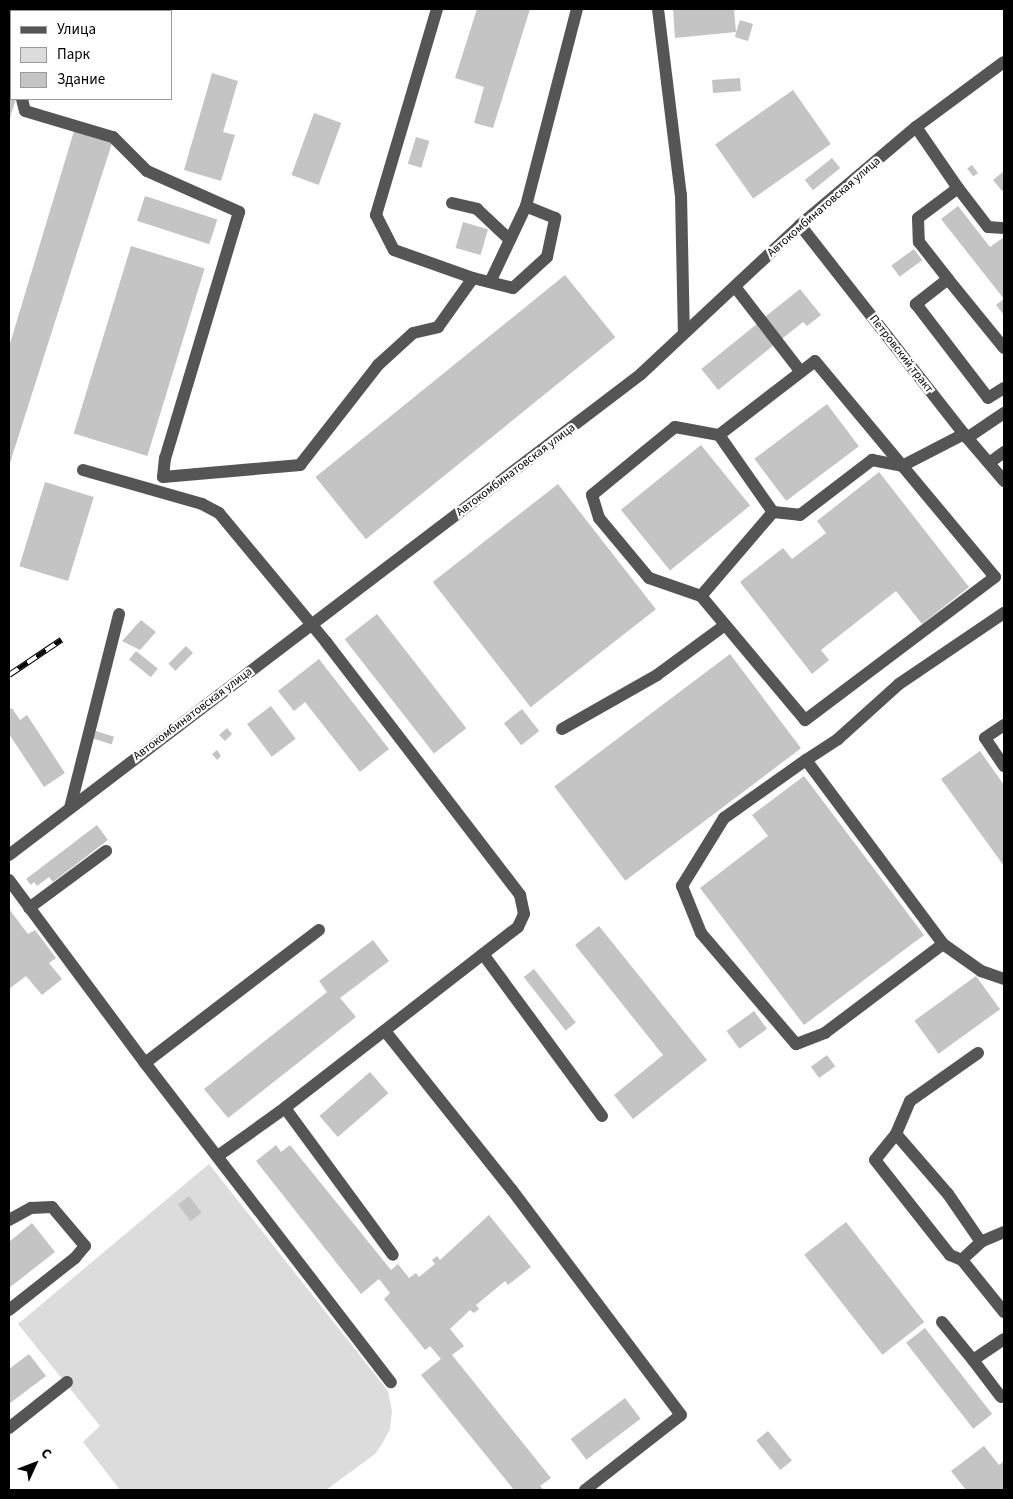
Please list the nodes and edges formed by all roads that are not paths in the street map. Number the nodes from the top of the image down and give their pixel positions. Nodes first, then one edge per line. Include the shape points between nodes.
1 (436, 9) edge
2 (577, 9) edge
3 (658, 9) edge
4 (1004, 62) edge
5 (22, 100) edge
6 (916, 127) junction
7 (958, 188) junction
8 (452, 203) dead end
9 (526, 206) junction
10 (800, 225) junction
11 (1004, 228) edge
12 (510, 240) junction
13 (473, 278) junction
14 (948, 279) junction
15 (491, 280) junction
16 (736, 288) junction
17 (684, 333) junction
18 (1004, 348) edge
19 (801, 372) junction
20 (1004, 388) edge
21 (1004, 412) edge
22 (719, 435) junction
23 (965, 436) junction
24 (1004, 452) edge
25 (989, 463) junction
26 (902, 466) junction
27 (83, 470) dead end
28 (163, 477) junction
29 (1004, 481) edge
30 (159, 492) junction
31 (773, 512) junction
32 (702, 596) junction
33 (1004, 613) edge
34 (119, 614) dead end
35 (312, 623) junction
36 (725, 624) junction
37 (1004, 725) edge
38 (562, 729) dead end
39 (806, 760) junction
40 (1004, 766) edge
41 (70, 808) junction
42 (106, 851) dead end
43 (9, 855) edge
44 (9, 880) edge
45 (30, 908) junction
46 (319, 930) dead end
47 (943, 944) junction
48 (482, 954) junction
49 (1004, 979) edge
50 (385, 1031) junction
51 (978, 1053) dead end
52 (145, 1063) junction
53 (286, 1108) junction
54 (602, 1116) dead end
55 (896, 1134) junction
56 (218, 1156) junction
57 (9, 1220) edge
58 (1004, 1232) edge
59 (981, 1242) junction
60 (393, 1255) dead end
61 (962, 1260) junction
62 (9, 1310) edge
63 (1004, 1312) edge
64 (942, 1322) dead end
65 (1004, 1339) edge
66 (973, 1360) junction
67 (67, 1382) dead end
68 (391, 1382) dead end
69 (1001, 1397) dead end
70 (9, 1428) edge
71 (585, 1490) edge

1 - 13 street via 376,215 394,250
2 - 9 street
3 - 17 street via 682,195
4 - 6 street, Автокомбинатовская улица
5 - 28 street via 24,111 112,137 147,171 239,212
6 - 7 street
6 - 10 street, Автокомбинатовская улица
7 - 11 street via 988,227
7 - 14 street via 918,218 919,242
8 - 12 street via 478,209
9 - 12 street
9 - 15 street via 555,218 547,257 513,288
10 - 16 street, Автокомбинатовская улица
10 - 23 street, Петровский тракт
12 - 15 street
13 - 15 street
13 - 28 street via 438,327 413,333 378,365 300,465
14 - 18 street
14 - 20 street via 916,304 988,398
16 - 17 street, Автокомбинатовская улица
16 - 19 street
17 - 35 street, Автокомбинатовская улица via 641,374
19 - 22 street
19 - 26 street via 815,361
21 - 23 street
22 - 31 street
22 - 32 street via 675,428 592,495 600,518 649,578
23 - 25 street, Петровский тракт
23 - 26 street
24 - 25 street
25 - 29 street, Петровский тракт
26 - 31 street via 872,460 800,515
26 - 36 street via 994,577 805,720
27 - 30 street
28 - 30 street
30 - 35 street via 202,504 219,513
31 - 32 street
32 - 36 street
33 - 39 street via 899,684 838,739
34 - 41 street
35 - 41 street, Автокомбинатовская улица
35 - 48 street via 520,895 524,914 518,927
36 - 38 street via 657,675
37 - 40 street via 985,738
39 - 47 street
39 - 47 street via 724,818 682,886 701,933 796,1044 825,1033
41 - 43 street, Автокомбинатовская улица
42 - 45 street
44 - 45 street
45 - 52 street
46 - 52 street
47 - 49 street via 981,971
48 - 50 street
48 - 54 street
50 - 53 street
50 - 71 street via 512,1190 681,1415
51 - 55 street via 910,1101
52 - 56 street
53 - 56 street
53 - 60 street
55 - 59 street via 948,1194
55 - 61 street via 875,1160 950,1255
56 - 68 street
57 - 62 street via 31,1208 52,1207 85,1246
58 - 59 street
59 - 61 street
61 - 63 street
64 - 66 street
65 - 66 street
66 - 69 street
67 - 70 street

